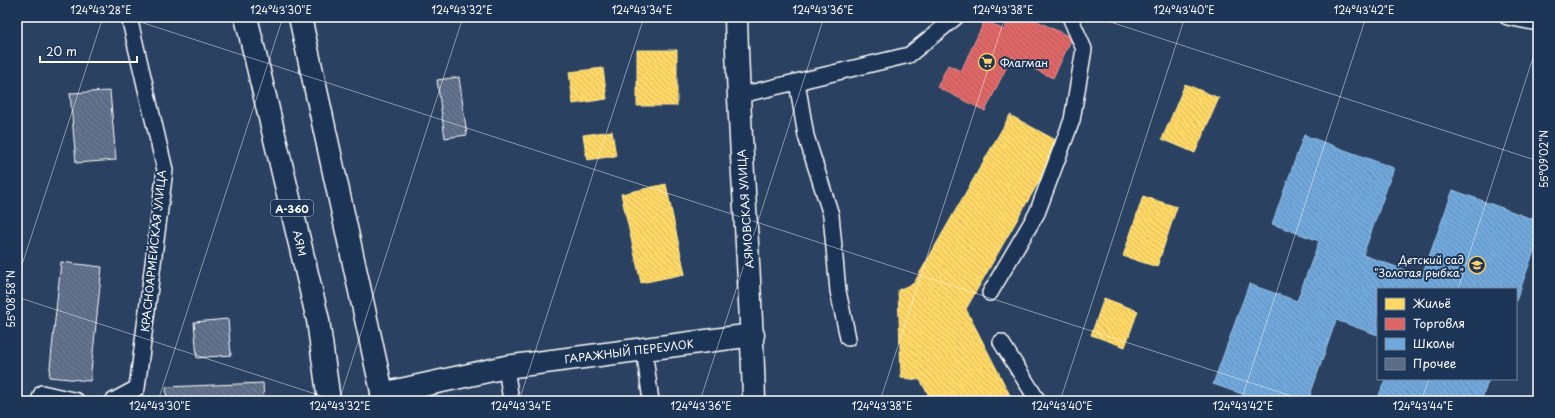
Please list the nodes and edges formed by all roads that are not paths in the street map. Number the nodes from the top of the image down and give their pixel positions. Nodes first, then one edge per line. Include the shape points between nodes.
1 (129, 17) edge
2 (246, 17) edge
3 (300, 17) edge
4 (736, 17) edge
5 (956, 17) edge
6 (1070, 17) edge
7 (1507, 17) edge
8 (1538, 23) edge
9 (796, 82) junction
10 (738, 96) junction
11 (990, 293) dead end
12 (753, 335) junction
13 (848, 338) dead end
14 (1001, 342) dead end
15 (644, 349) junction
16 (506, 367) junction
17 (383, 398) edge
18 (39, 401) edge
19 (77, 401) edge
20 (113, 401) edge
21 (329, 401) edge
22 (511, 401) edge
23 (651, 401) edge
24 (754, 401) edge
25 (1038, 401) edge

1 - 20 lane, КРАСНОАРМЕЙСКАЯ УЛИЦА via 164,170 137,388
2 - 21 main road, АЯМ / А-360 via 318,320
3 - 17 main road
4 - 10 main road, АЯМОВСКАЯ УЛИЦА
5 - 9 lane via 910,55
6 - 11 lane via 1084,50 1072,120 1037,213
7 - 8 lane
9 - 10 lane
9 - 13 lane via 806,136 831,215 838,291
10 - 12 main road, АЯМОВСКАЯ УЛИЦА
12 - 15 main road, ГАРАЖНЫЙ ПЕРЕУЛОК
12 - 24 main road, АЯМОВСКАЯ УЛИЦА
14 - 25 lane
15 - 16 main road, ГАРАЖНЫЙ ПЕРЕУЛОК
15 - 23 lane
16 - 17 main road, ГАРАЖНЫЙ ПЕРЕУЛОК
16 - 22 lane
18 - 19 lane via 42,393

